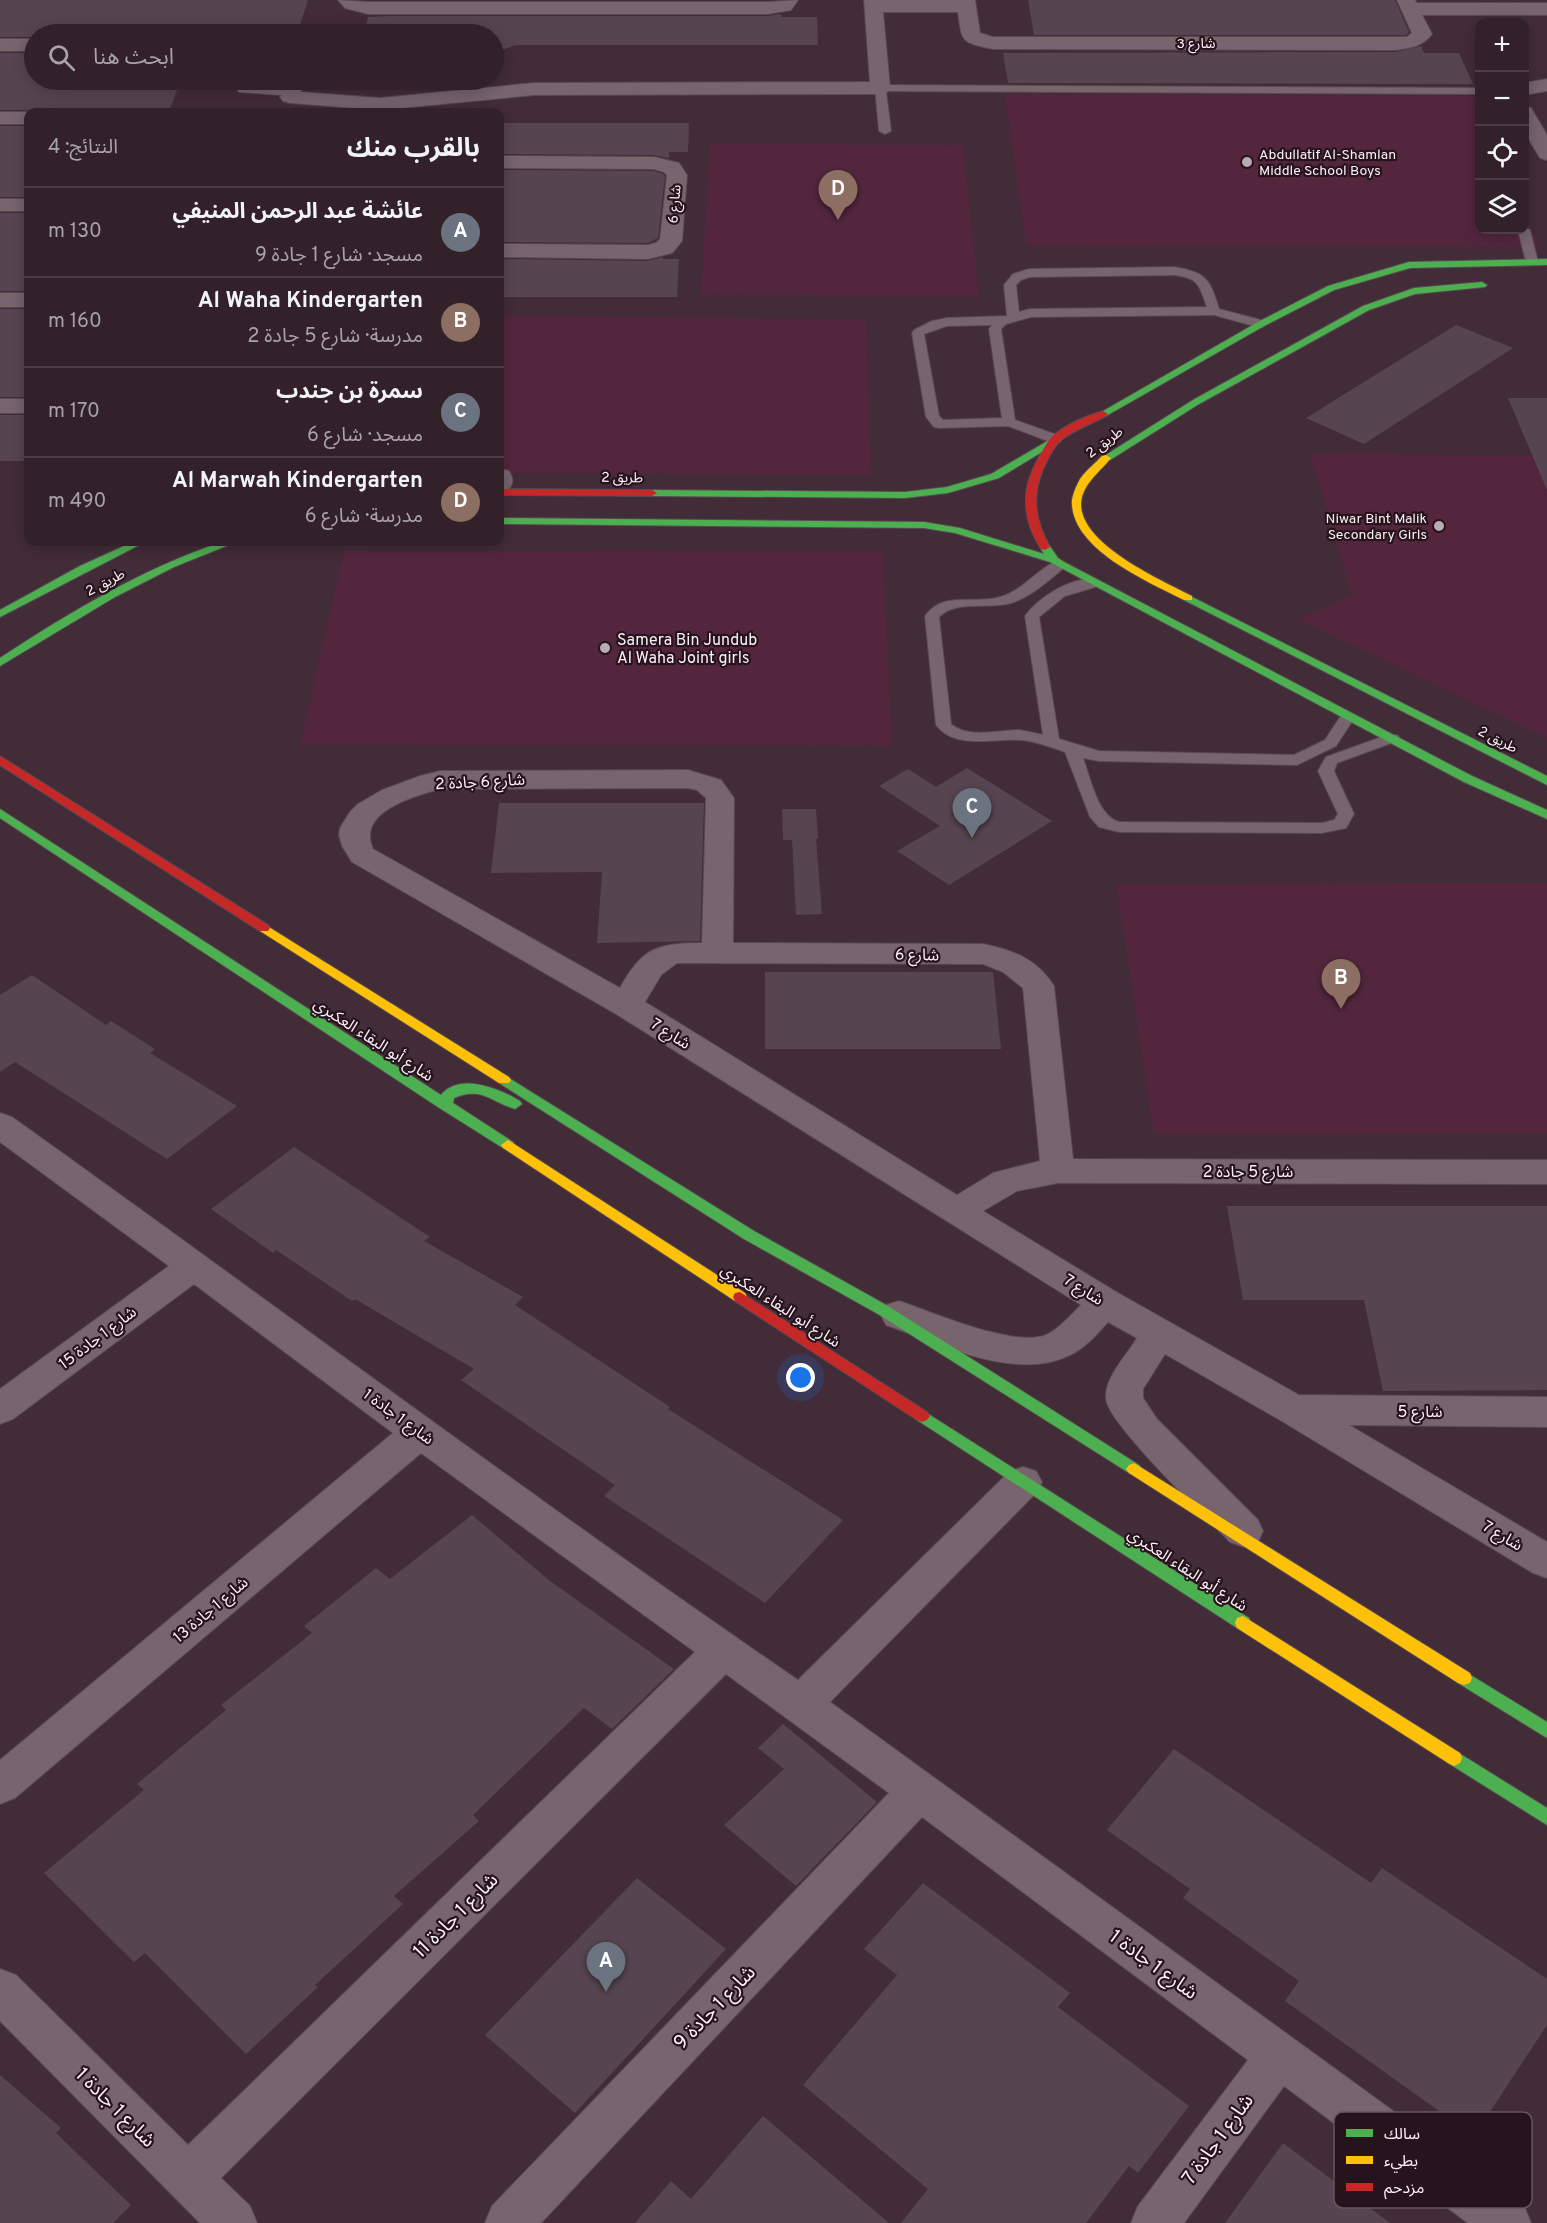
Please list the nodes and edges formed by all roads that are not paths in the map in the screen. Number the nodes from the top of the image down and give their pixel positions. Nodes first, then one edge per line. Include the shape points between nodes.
1 (347, 0) edge
2 (789, 0) edge
3 (873, 3) edge
4 (967, 3) edge
5 (1408, 4) edge
6 (1547, 9) edge
7 (0, 45) edge
8 (24, 45) edge
9 (1547, 85) edge
10 (1529, 87) edge
11 (880, 88) junction
12 (245, 90) edge
13 (273, 90) edge
14 (1474, 93) edge
15 (290, 94) edge
16 (237, 108) edge
17 (0, 118) edge
18 (24, 118) edge
19 (1529, 121) edge
20 (885, 132) dead end
21 (1547, 154) edge
22 (504, 162) edge
23 (0, 205) edge
24 (24, 205) edge
25 (1525, 234) edge
26 (504, 251) edge
27 (1493, 262) junction
28 (1532, 262) junction
29 (1547, 262) edge
30 (1517, 278) dead end
31 (1497, 284) dead end
32 (0, 300) edge
33 (24, 300) edge
34 (1214, 311) junction
35 (1007, 319) junction
36 (1261, 324) junction
37 (1205, 371) junction
38 (1237, 378) junction
39 (1130, 400) junction
40 (0, 406) edge
41 (24, 406) edge
42 (1164, 409) junction
43 (1009, 422) junction
44 (1055, 439) junction
45 (504, 492) edge
46 (822, 495) junction
47 (504, 521) edge
48 (822, 524) junction
49 (131, 546) edge
50 (218, 546) edge
51 (1057, 562) junction
52 (1094, 583) junction
53 (1005, 601) junction
54 (1202, 604) junction
55 (0, 614) edge
56 (1032, 616) junction
57 (1166, 622) junction
58 (1299, 656) junction
59 (0, 663) edge
60 (1264, 675) junction
61 (1347, 717) junction
62 (1392, 738) junction
63 (1052, 742) junction
64 (1071, 748) junction
65 (1297, 759) junction
66 (0, 760) edge
67 (1326, 771) junction
68 (1547, 781) edge
69 (0, 813) edge
70 (1547, 815) edge
71 (717, 952) junction
72 (627, 1006) junction
73 (446, 1106) junction
74 (0, 1125) edge
75 (1058, 1171) junction
76 (1547, 1172) edge
77 (959, 1212) junction
78 (749, 1235) junction
79 (195, 1265) junction
80 (1105, 1303) junction
81 (883, 1310) junction
82 (1160, 1333) junction
83 (0, 1409) edge
84 (1293, 1410) junction
85 (1547, 1412) edge
86 (420, 1432) junction
87 (1023, 1482) junction
88 (1264, 1551) junction
89 (1547, 1562) edge
90 (723, 1651) junction
91 (801, 1704) junction
92 (1547, 1731) edge
93 (0, 1785) edge
94 (919, 1791) junction
95 (1547, 1818) edge
96 (0, 1990) edge
97 (1279, 2056) junction
98 (1355, 2112) edge
99 (187, 2179) junction
100 (1487, 2208) edge
101 (233, 2223) edge
102 (509, 2223) edge
103 (1155, 2223) edge
104 (1507, 2223) edge

1 - 2 street via 368,8 768,8 784,6
3 - 4 street, شارع 3
3 - 11 street
4 - 5 street, شارع 3 via 971,36 993,43 1395,44 1412,42 1422,34
5 - 6 street, شارع 3
7 - 8 street
9 - 10 street
11 - 14 lane
11 - 15 street via 535,89 380,104
11 - 20 lane
12 - 16 street
13 - 15 street
17 - 18 street
19 - 21 street
22 - 26 street, شارع 6 via 654,163 672,167 677,175 671,241 664,248 648,252
23 - 24 street
25 - 28 lane
27 - 28 street, طريق 2
27 - 30 street via 1512,269
27 - 36 street, طريق 2 via 1409,265 1369,275 1331,288
28 - 29 street, طريق 2
31 - 38 street, طريق 2 via 1445,285 1389,297
32 - 33 street
34 - 35 lane via 1030,313
34 - 35 lane via 1203,279 1192,273 1029,273 1017,277 1010,285
34 - 36 lane
35 - 43 lane via 995,329
35 - 43 lane via 941,323 918,333 933,417 939,424
36 - 37 street, طريق 2
37 - 38 street
37 - 39 street, طريق 2
38 - 42 street, طريق 2
39 - 42 street
39 - 44 street, طريق 2
40 - 41 street
42 - 54 street, طريق 2 via 1084,478 1076,510 1090,538 1102,551
43 - 44 lane
44 - 46 street, طريق 2 via 995,476 948,490 905,495
44 - 51 street, طريق 2 via 1038,465 1028,494 1039,538
45 - 46 street, طريق 2
46 - 48 street via 839,509 833,519
47 - 48 street, طريق 2
48 - 51 street, طريق 2 via 924,525 956,530
49 - 55 street, طريق 2
50 - 59 street, طريق 2 via 192,554 137,583 43,634
51 - 52 street, طريق 2
51 - 53 lane via 1034,584
52 - 56 lane via 1051,596
52 - 57 street, طريق 2
53 - 56 lane via 1024,608
53 - 63 lane via 944,605 932,616 944,725 960,735 1020,735
54 - 57 street via 1207,619 1201,623
54 - 58 street, طريق 2
56 - 63 lane
57 - 60 street, طريق 2
58 - 60 street via 1279,654 1261,660
58 - 68 street, طريق 2
60 - 61 street, طريق 2
61 - 62 street, طريق 2
61 - 65 lane via 1331,743
62 - 67 lane via 1330,760
62 - 70 street, طريق 2 via 1503,798
63 - 64 lane
64 - 65 lane via 1099,756
64 - 67 lane via 1096,813 1105,824 1119,827 1322,828 1340,824 1346,814
65 - 67 lane via 1314,762
66 - 78 street
69 - 73 street, شارع أبو البقاء العكبري
71 - 72 street, شارع 6 via 673,953 659,958 647,968
71 - 72 street, شارع 6 جادة 2 via 720,798 712,786 703,782 440,780 404,790 383,801 355,827 354,837 362,855
71 - 75 street, شارع 6 via 983,954 1002,957 1027,971 1038,986
72 - 77 street, شارع 7
73 - 78 street via 448,1095 459,1088 482,1087 694,1214
73 - 87 street, شارع أبو البقاء العكبري
74 - 79 street, شارع 1 جادة 1
75 - 76 street, شارع 5 جادة 2
75 - 77 street, شارع 5 جادة 2 via 1010,1178
77 - 80 street, شارع 7
78 - 81 street
79 - 83 street, شارع 1 جادة 15
79 - 86 street, شارع 1 جادة 1
80 - 81 street via 1061,1344 1042,1352 1006,1350
80 - 82 street, شارع 7
81 - 88 street
82 - 84 street, شارع 7
82 - 88 street via 1125,1387 1124,1401 1144,1429
84 - 85 street, شارع 5
84 - 89 street, شارع 7
86 - 90 street, شارع 1 جادة 1
86 - 93 street, شارع 1 جادة 13
87 - 91 street
87 - 95 street, شارع أبو البقاء العكبري
88 - 92 street
90 - 91 street, شارع 1 جادة 1
90 - 99 street, شارع 1 جادة 11
91 - 94 street, شارع 1 جادة 1
94 - 97 street, شارع 1 جادة 1
94 - 102 street, شارع 1 جادة 9
96 - 99 street, شارع 1 جادة 1
97 - 98 street, شارع 1 جادة 1
97 - 103 street, شارع 1 جادة 7
99 - 101 street, شارع 1 جادة 1
100 - 104 street, شارع 1 جادة 1

